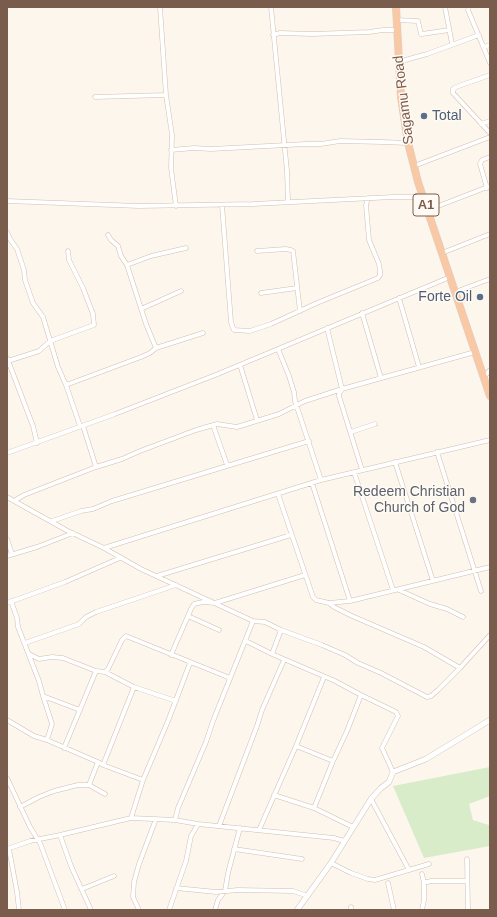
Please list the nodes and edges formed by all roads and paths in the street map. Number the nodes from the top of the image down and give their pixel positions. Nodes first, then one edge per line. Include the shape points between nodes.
1 (160, 7) edge
2 (271, 7) edge
3 (396, 7) edge
4 (469, 7) edge
5 (445, 8) edge
6 (396, 20) junction
7 (397, 30) junction
8 (449, 30) junction
9 (273, 35) junction
10 (479, 35) junction
11 (452, 44) junction
12 (490, 45) edge
13 (484, 47) junction
14 (398, 62) junction
15 (490, 63) edge
16 (490, 75) edge
17 (166, 95) junction
18 (94, 97) dead end
19 (490, 121) edge
20 (482, 124) junction
21 (490, 133) edge
22 (490, 137) edge
23 (408, 143) junction
24 (284, 145) junction
25 (171, 150) junction
26 (490, 157) edge
27 (414, 166) junction
28 (488, 187) edge
29 (423, 197) junction
30 (361, 198) junction
31 (368, 198) junction
32 (7, 201) edge
33 (288, 202) junction
34 (222, 205) junction
35 (366, 205) junction
36 (176, 206) junction
37 (428, 210) junction
38 (7, 232) edge
39 (490, 234) edge
40 (108, 235) dead end
41 (186, 248) dead end
42 (68, 251) dead end
43 (257, 251) dead end
44 (442, 253) junction
45 (126, 265) junction
46 (451, 277) junction
47 (490, 279) edge
48 (296, 288) junction
49 (181, 291) dead end
50 (455, 292) junction
51 (261, 293) dead end
52 (399, 298) junction
53 (141, 309) junction
54 (300, 311) junction
55 (362, 313) junction
56 (327, 328) junction
57 (203, 333) dead end
58 (50, 341) junction
59 (45, 347) junction
60 (52, 348) junction
61 (156, 348) junction
62 (278, 349) junction
63 (475, 352) junction
64 (8, 359) edge
65 (240, 365) junction
66 (419, 367) junction
67 (490, 370) edge
68 (484, 377) junction
69 (381, 378) junction
70 (66, 384) junction
71 (342, 389) junction
72 (490, 396) edge
73 (297, 406) junction
74 (257, 420) junction
75 (375, 424) dead end
76 (213, 425) junction
77 (82, 426) junction
78 (351, 432) junction
79 (490, 440) edge
80 (309, 441) junction
81 (37, 443) junction
82 (437, 452) junction
83 (7, 453) edge
84 (395, 462) junction
85 (96, 466) junction
86 (227, 466) junction
87 (362, 470) junction
88 (354, 472) junction
89 (321, 480) junction
90 (312, 483) junction
91 (278, 494) junction
92 (7, 497) edge
93 (14, 501) junction
94 (57, 521) junction
95 (66, 530) junction
96 (73, 533) junction
97 (291, 534) junction
98 (66, 536) junction
99 (7, 540) edge
100 (104, 548) junction
101 (12, 554) junction
102 (7, 556) edge
103 (120, 558) junction
104 (490, 567) edge
105 (476, 570) junction
106 (305, 575) junction
107 (163, 576) junction
108 (433, 581) junction
109 (177, 584) junction
110 (392, 590) junction
111 (398, 590) junction
112 (481, 591) dead end
113 (227, 600) junction
114 (350, 601) junction
115 (9, 602) edge
116 (215, 603) junction
117 (329, 603) junction
118 (228, 609) junction
119 (188, 616) junction
120 (463, 616) dead end
121 (253, 620) junction
122 (219, 630) dead end
123 (281, 630) junction
124 (490, 635) edge
125 (246, 641) junction
126 (25, 643) junction
127 (29, 654) junction
128 (272, 654) junction
129 (171, 655) junction
130 (39, 659) junction
131 (284, 660) junction
132 (190, 663) junction
133 (460, 668) junction
134 (35, 669) junction
135 (96, 671) junction
136 (107, 672) junction
137 (324, 677) junction
138 (230, 678) junction
139 (134, 687) junction
140 (361, 695) junction
141 (43, 696) junction
142 (50, 699) junction
143 (176, 701) junction
144 (45, 704) junction
145 (80, 710) junction
146 (7, 720) edge
147 (490, 720) edge
148 (47, 740) junction
149 (296, 746) junction
150 (64, 748) junction
151 (333, 761) junction
152 (98, 762) junction
153 (103, 765) junction
154 (393, 772) junction
155 (7, 778) edge
156 (143, 780) junction
157 (89, 785) junction
158 (106, 794) dead end
159 (274, 795) junction
160 (371, 799) junction
161 (20, 807) junction
162 (314, 808) junction
163 (131, 818) junction
164 (156, 820) junction
165 (175, 820) junction
166 (198, 824) junction
167 (219, 826) junction
168 (353, 827) junction
169 (240, 828) junction
170 (259, 830) junction
171 (60, 835) junction
172 (37, 840) junction
173 (344, 841) junction
174 (8, 849) edge
175 (234, 849) junction
176 (302, 860) dead end
177 (467, 860) dead end
178 (331, 863) junction
179 (429, 864) dead end
180 (408, 870) junction
181 (422, 874) dead end
182 (114, 876) dead end
183 (467, 881) junction
184 (388, 883) dead end
185 (424, 883) junction
186 (176, 888) junction
187 (82, 889) junction
188 (225, 891) junction
189 (308, 896) junction
190 (19, 910) edge
191 (65, 910) edge
192 (91, 910) edge
193 (139, 910) edge
194 (169, 910) edge
195 (215, 910) edge
196 (297, 910) edge
197 (394, 910) edge
198 (422, 910) edge
199 (468, 910) edge

1 - 17 street
2 - 9 street
3 - 6 highway, Sagamu Road / A1
4 - 10 street
5 - 8 street
6 - 7 highway, Sagamu Road / A1
6 - 8 street via 418,21 421,34
7 - 9 street
7 - 14 highway, Sagamu Road / A1
8 - 11 street
9 - 24 street
10 - 11 street
10 - 13 street
11 - 14 street
12 - 13 street
13 - 15 street
14 - 23 highway, Sagamu Road / A1
16 - 20 street via 456,87 453,91
17 - 18 street
17 - 25 street via 170,110
19 - 20 street
20 - 21 street
22 - 27 street
23 - 24 street via 340,141
23 - 27 highway, Sagamu Road / A1
24 - 25 street
24 - 33 street
25 - 36 street
26 - 28 street via 482,160 480,164
27 - 29 highway, Sagamu Road / A1
28 - 37 street
29 - 31 street
29 - 37 highway, Sagamu Road / A1
30 - 31 street
30 - 33 street
30 - 35 street
31 - 35 street
32 - 36 street
33 - 34 street
34 - 36 street
34 - 54 street via 232,328 252,331
35 - 54 street via 369,240 380,276
37 - 44 highway, Sagamu Road / A1
38 - 58 street via 17,249 29,293 43,317
39 - 44 street
40 - 45 street via 118,246
41 - 45 street
42 - 58 street via 69,260 83,288 95,323 92,327
43 - 48 street via 291,250
44 - 46 highway, Sagamu Road / A1
45 - 53 street
46 - 50 highway, Sagamu Road / A1
46 - 52 street
47 - 50 street
48 - 51 street
48 - 54 street
49 - 53 street
50 - 63 highway, Sagamu Road / A1
52 - 55 street
52 - 66 street
53 - 61 street
55 - 56 street
55 - 69 street
56 - 62 street
56 - 71 street
57 - 61 street
58 - 59 street
58 - 60 street
59 - 60 street
59 - 64 street
60 - 70 street
61 - 70 street via 141,357
62 - 65 street
62 - 73 street via 292,383
63 - 66 street
63 - 68 highway, Sagamu Road / A1
64 - 81 street
65 - 74 street
65 - 77 street
66 - 69 street
67 - 68 street
68 - 72 highway, Sagamu Road / A1
69 - 71 street
70 - 77 street
71 - 73 street
71 - 78 street via 339,394
73 - 74 street
73 - 80 street
74 - 76 street via 237,427
75 - 78 street
76 - 85 street
76 - 86 street
77 - 81 street
77 - 85 street
78 - 87 street
79 - 82 street
80 - 86 street
80 - 89 street
81 - 83 street
82 - 84 street
82 - 105 street
84 - 87 street
84 - 108 street
85 - 93 street
86 - 94 street via 112,500
87 - 88 street
88 - 89 street
88 - 110 street
89 - 90 street
90 - 91 street
90 - 114 street
91 - 97 street
91 - 100 street
92 - 93 street
93 - 94 street via 51,521
94 - 95 street
95 - 96 street
95 - 98 street
96 - 98 street
96 - 100 street
97 - 106 street
97 - 107 street
98 - 101 street
99 - 101 street
100 - 103 street
101 - 102 street
103 - 107 street
103 - 115 street via 65,582
104 - 105 street
105 - 108 street
105 - 112 street
106 - 113 street
106 - 117 street via 314,599
107 - 109 street
108 - 111 street
109 - 116 street
109 - 126 street via 96,612 79,624
110 - 111 street
110 - 114 street
111 - 120 street
113 - 116 street
113 - 118 street
114 - 117 street
115 - 126 street
116 - 118 street
116 - 119 street via 194,604
117 - 133 street
118 - 121 street
119 - 122 street
119 - 129 street
121 - 123 street via 265,622
121 - 125 street
123 - 128 street
123 - 133 street via 345,655 358,664 427,697 434,694
124 - 133 street
125 - 128 street
125 - 138 street
126 - 127 street
127 - 130 street
127 - 134 street
128 - 131 street
129 - 132 street
129 - 136 street via 126,636
130 - 134 street
130 - 135 street via 63,658
131 - 137 street
131 - 167 street via 262,710
132 - 138 street
132 - 143 street
134 - 141 street
135 - 136 street
135 - 145 street
136 - 139 street
137 - 140 street
137 - 149 street
138 - 165 street
139 - 143 street
139 - 153 street
140 - 151 street
140 - 154 street via 398,714 382,748
141 - 142 street
141 - 144 street
142 - 144 street
142 - 145 street
143 - 156 street
144 - 148 street via 52,724
145 - 150 street
146 - 148 street via 34,736
147 - 154 street via 426,759
148 - 150 street
149 - 151 street
149 - 159 street
150 - 152 street
151 - 162 street
152 - 153 street
152 - 157 street
153 - 156 street
154 - 160 street via 389,782
155 - 161 street
156 - 163 street
157 - 158 street
157 - 161 street via 54,791
159 - 162 street
159 - 170 street
160 - 168 street
160 - 180 street
161 - 172 street
162 - 168 street
163 - 164 street
163 - 171 street
164 - 165 street
164 - 193 street via 134,882 133,897
165 - 166 street
166 - 167 street
166 - 186 street via 191,836 188,854
167 - 169 street
168 - 173 street
169 - 170 street
169 - 175 street
170 - 173 street
171 - 172 street
171 - 187 street
172 - 174 street
172 - 191 street
173 - 178 street
174 - 190 street
175 - 176 street
175 - 188 street
177 - 183 street
178 - 180 street via 368,880
178 - 189 street
179 - 180 street
181 - 185 street
182 - 187 street
183 - 185 street
183 - 199 street
184 - 197 street
185 - 198 street
186 - 188 street
186 - 194 street
187 - 192 street
188 - 189 street via 293,891
188 - 195 street via 218,900
189 - 196 street

